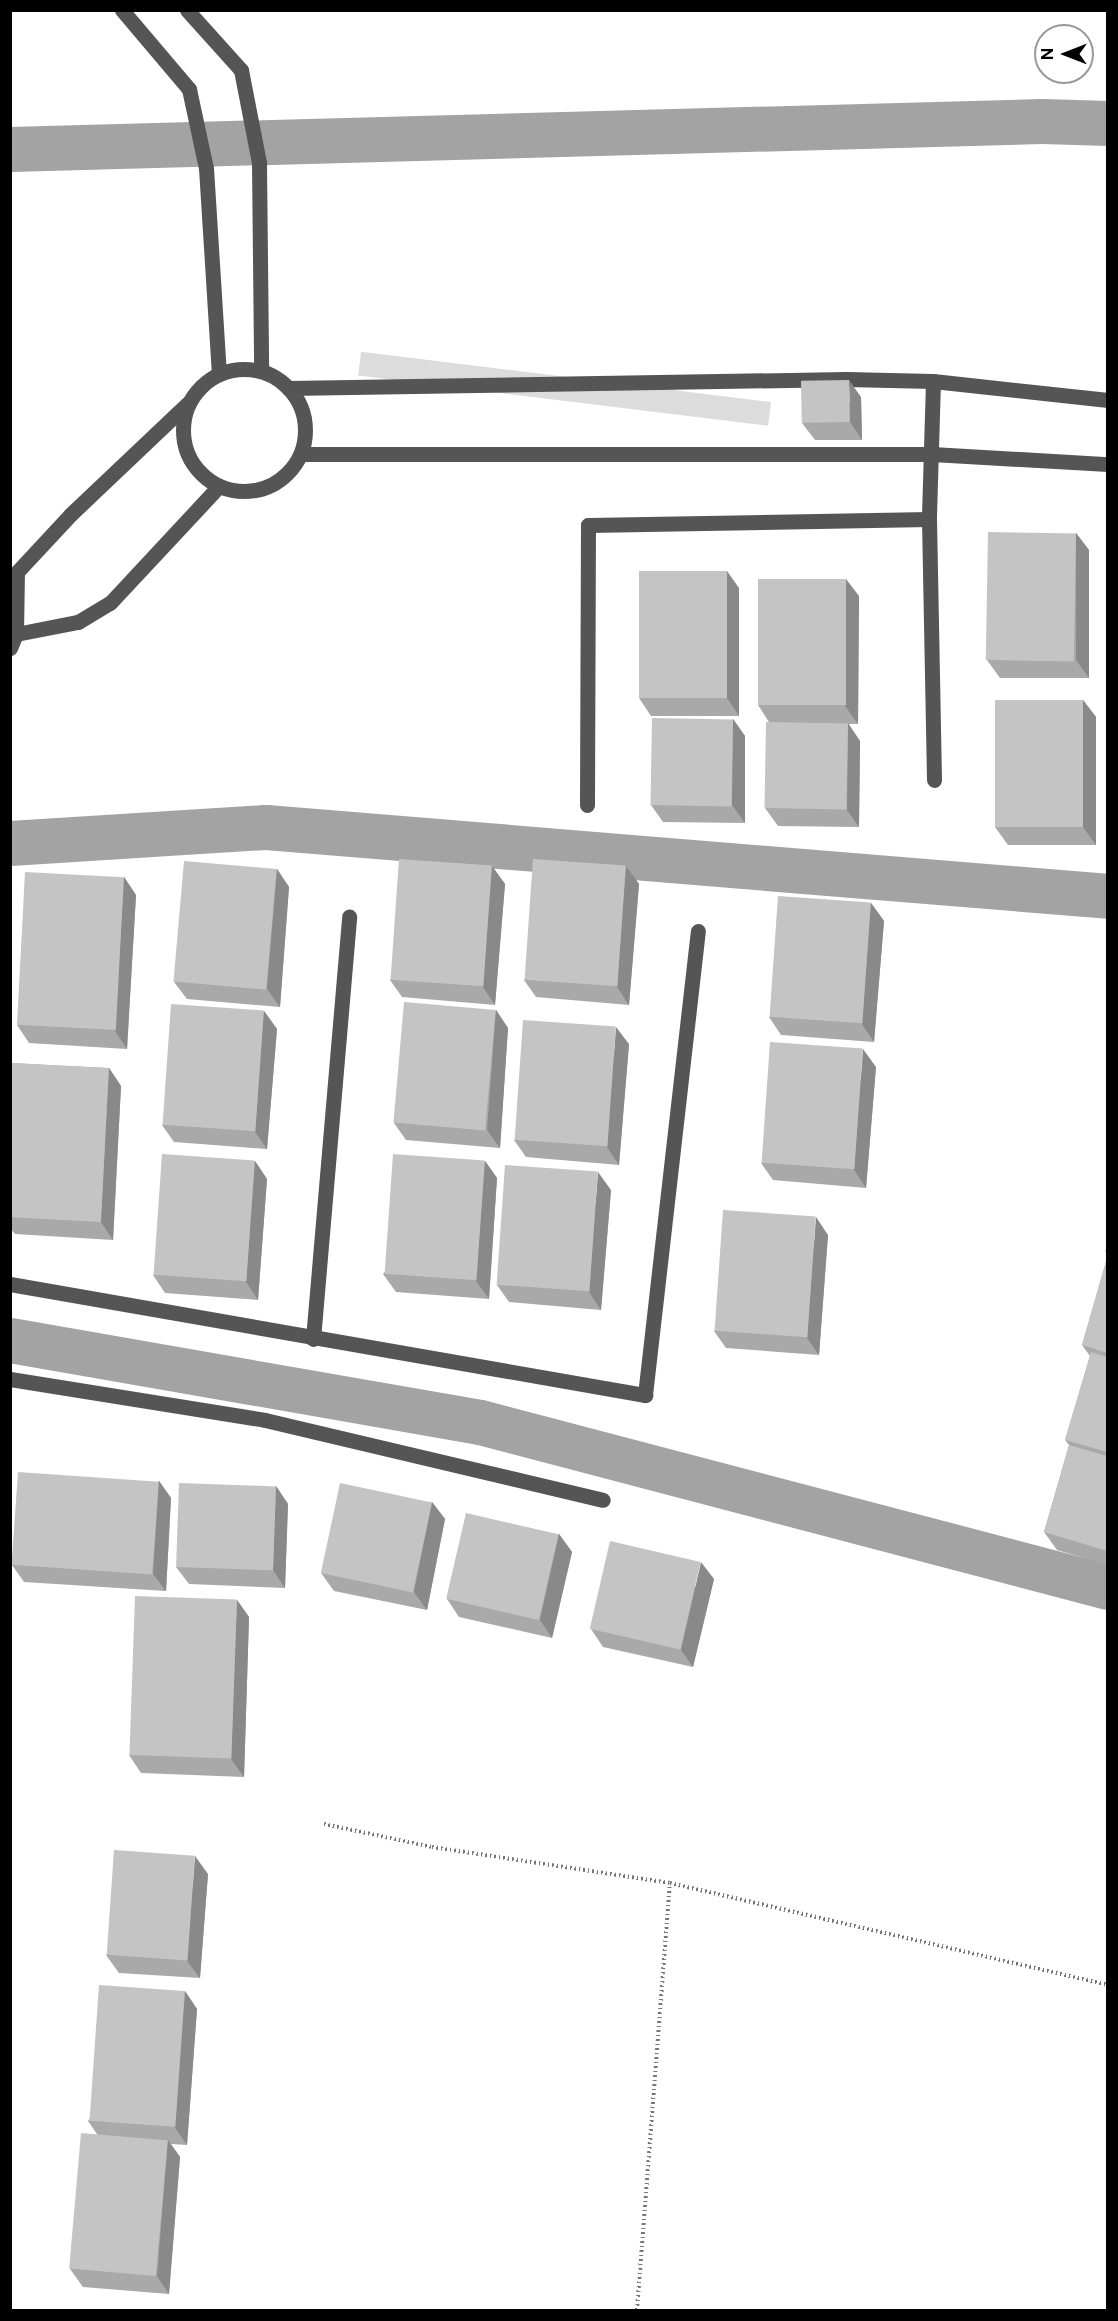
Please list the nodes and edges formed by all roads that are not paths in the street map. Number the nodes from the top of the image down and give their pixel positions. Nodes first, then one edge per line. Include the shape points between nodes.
1 (123, 10) edge
2 (187, 10) edge
3 (261, 370) junction
4 (219, 373) junction
5 (933, 381) junction
6 (288, 388) junction
7 (1107, 400) edge
8 (189, 402) junction
9 (300, 454) junction
10 (932, 454) junction
11 (1107, 464) edge
12 (219, 486) junction
13 (929, 519) junction
14 (12, 643) edge
15 (934, 780) dead end
16 (587, 805) dead end
17 (349, 917) dead end
18 (699, 931) dead end
19 (10, 1284) edge
20 (314, 1339) junction
21 (10, 1379) edge
22 (603, 1500) dead end

1 - 4 street via 189,89 206,168
2 - 3 street via 241,70 259,163
3 - 4 street via 239,368
3 - 6 street via 280,379
4 - 8 street via 201,385
5 - 6 street
5 - 7 street
5 - 10 street
6 - 9 street via 304,414 306,435
8 - 12 street via 182,423 190,461 202,476
8 - 14 street via 71,514 17,572
9 - 10 street
9 - 12 street via 275,483 238,492
10 - 11 street
10 - 13 street
12 - 14 street via 110,603 78,622
13 - 15 street
13 - 16 street via 588,525
17 - 20 street
18 - 20 street via 645,1395
19 - 20 street
21 - 22 street via 265,1420

